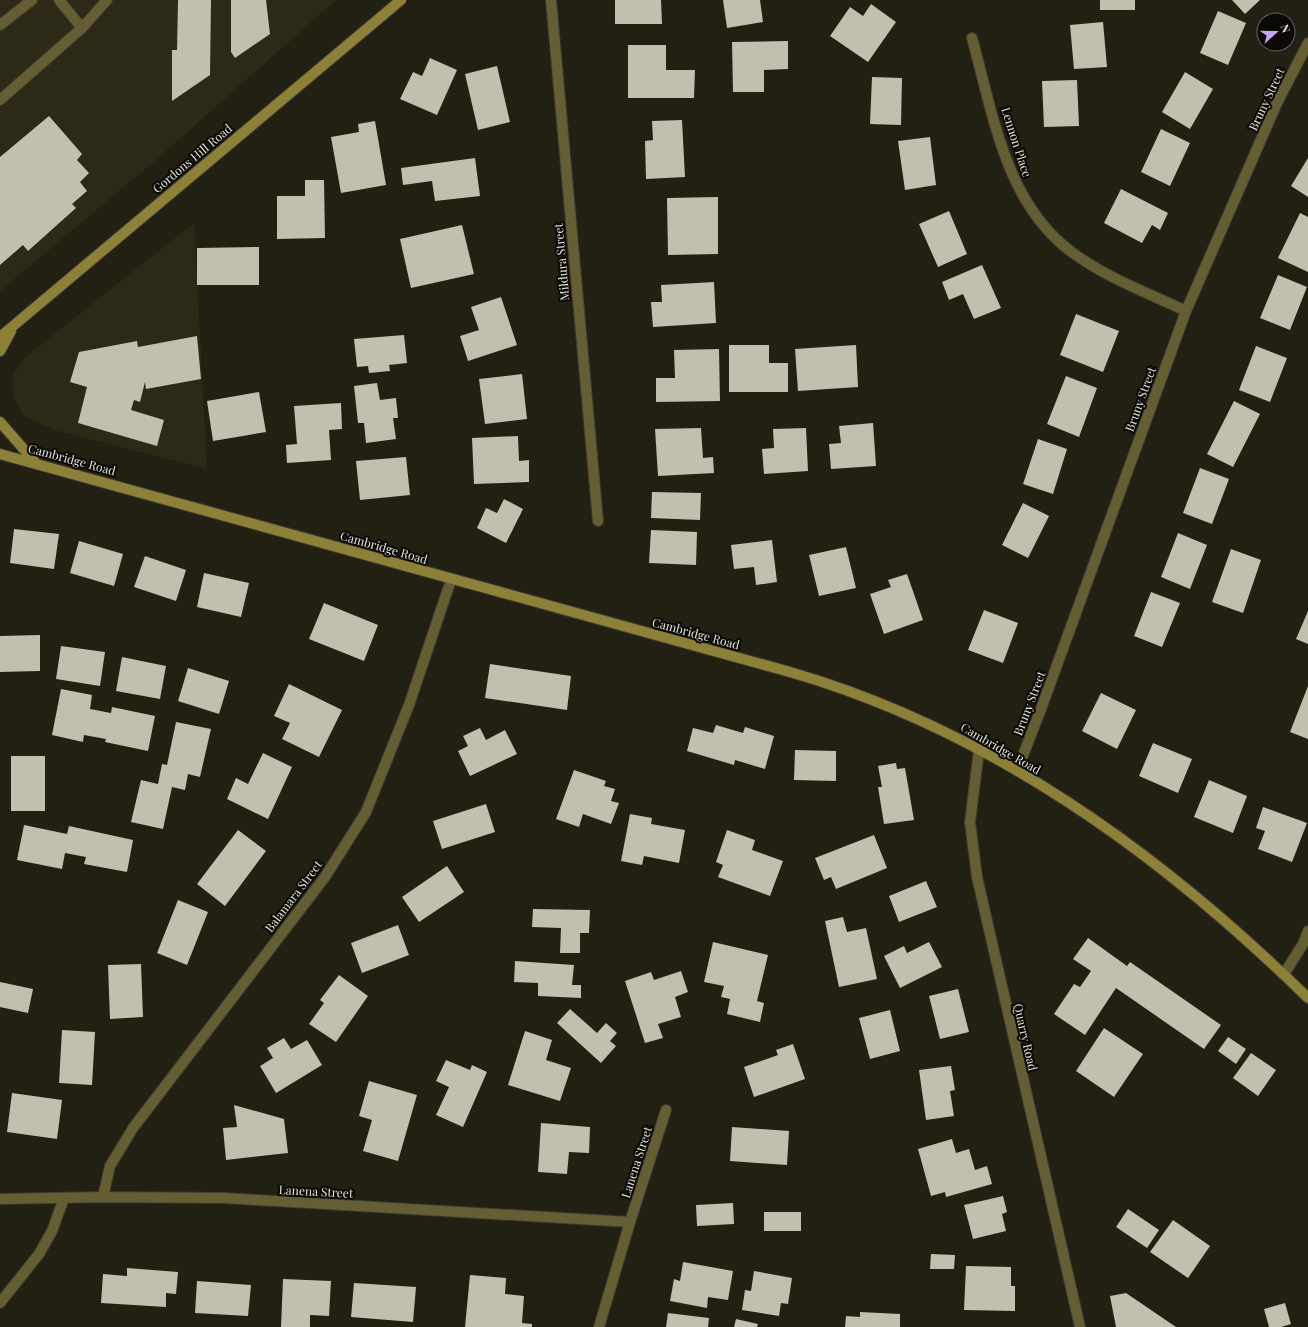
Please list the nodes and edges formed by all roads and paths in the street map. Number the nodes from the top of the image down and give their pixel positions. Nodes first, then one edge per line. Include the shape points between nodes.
1 (32, 0) edge
2 (59, 0) edge
3 (401, 0) edge
4 (551, 0) edge
5 (103, 2) edge
6 (0, 25) edge
7 (82, 28) junction
8 (972, 38) dead end
9 (1308, 43) edge
10 (0, 100) edge
11 (1186, 311) junction
12 (16, 323) junction
13 (0, 337) edge
14 (0, 351) edge
15 (0, 422) edge
16 (0, 454) edge
17 (35, 462) junction
18 (598, 521) dead end
19 (451, 580) junction
20 (979, 750) junction
21 (1017, 771) junction
22 (1308, 931) edge
23 (1284, 974) junction
24 (1308, 998) edge
25 (666, 1110) dead end
26 (103, 1197) junction
27 (64, 1198) junction
28 (0, 1200) edge
29 (630, 1222) junction
30 (0, 1303) edge
31 (599, 1327) edge
32 (1080, 1327) edge

1 - 6 street
2 - 7 street
3 - 12 main road, Gordons Hill Road
4 - 18 street, Mildura Street
5 - 7 street
7 - 10 street
8 - 11 street, Lennon Place via 1004,154 1015,183 1031,209 1051,233 1072,252 1102,271
9 - 11 street, Bruny Street via 1277,103
11 - 21 street, Bruny Street via 1042,709
12 - 13 main road, Gordons Hill Road
12 - 14 main road
15 - 17 main road
16 - 17 main road, Cambridge Road
17 - 19 main road, Cambridge Road
19 - 20 main road, Cambridge Road via 835,685 945,731
19 - 26 street, Balamara Street via 409,705 366,812 324,877 133,1128 110,1166
20 - 21 main road, Cambridge Road
20 - 32 street, Quarry Road via 970,822 977,877
21 - 23 main road, Cambridge Road via 1119,836 1173,876
22 - 23 street
23 - 24 main road, Cambridge Road
25 - 29 street, Lanena Street
26 - 27 street, Lanena Street
26 - 29 street, Lanena Street via 224,1198
27 - 28 street, Lanena Street
27 - 30 street via 52,1231 39,1254
29 - 31 street, Lanena Street

